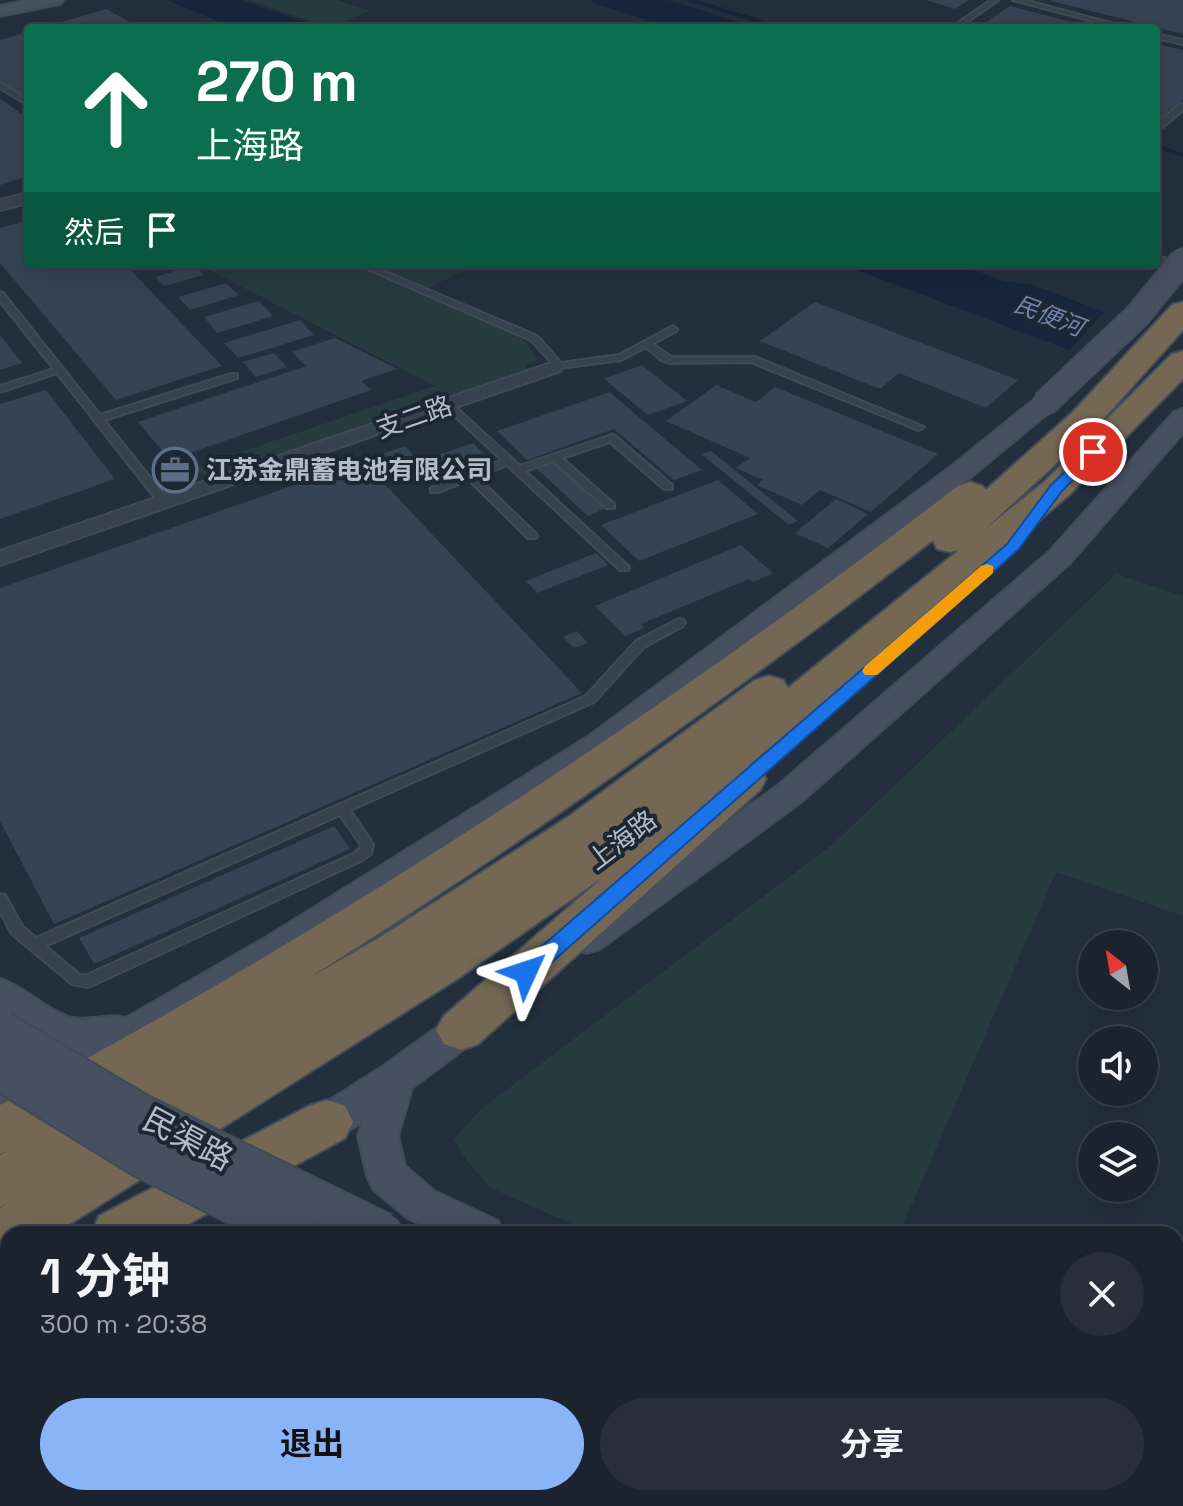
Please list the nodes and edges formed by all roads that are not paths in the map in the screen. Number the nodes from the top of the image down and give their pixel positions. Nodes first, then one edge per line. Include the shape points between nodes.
1 (54, 0) edge
2 (995, 0) edge
3 (1016, 0) edge
4 (0, 11) edge
5 (960, 24) edge
6 (1110, 24) edge
7 (1160, 37) edge
8 (1183, 42) edge
9 (0, 85) edge
10 (24, 100) edge
11 (1183, 106) edge
12 (1160, 125) edge
13 (24, 199) edge
14 (0, 205) edge
15 (1183, 260) edge
16 (1160, 262) edge
17 (369, 268) edge
18 (1183, 271) edge
19 (0, 295) edge
20 (1183, 311) edge
21 (673, 329) dead end
22 (646, 343) junction
23 (1183, 361) edge
24 (554, 367) junction
25 (59, 370) junction
26 (234, 376) dead end
27 (0, 389) edge
28 (448, 405) junction
29 (1067, 412) junction
30 (99, 419) junction
31 (1160, 424) edge
32 (919, 427) dead end
33 (554, 457) junction
34 (509, 461) junction
35 (518, 470) junction
36 (470, 476) junction
37 (668, 487) dead end
38 (1057, 488) junction
39 (435, 490) dead end
40 (164, 502) junction
41 (610, 506) dead end
42 (532, 536) dead end
43 (0, 558) edge
44 (624, 568) dead end
45 (679, 623) dead end
46 (342, 809) junction
47 (0, 899) edge
48 (34, 945) junction
49 (0, 994) edge
50 (183, 1003) junction
51 (461, 1030) junction
52 (0, 1032) edge
53 (0, 1069) edge
54 (396, 1079) junction
55 (0, 1101) edge
56 (327, 1122) junction
57 (0, 1131) edge
58 (0, 1183) edge
59 (19, 1226) edge
60 (133, 1226) edge
61 (181, 1226) edge
62 (279, 1226) edge
63 (366, 1226) edge
64 (466, 1226) edge

1 - 4 main road
2 - 5 lane
3 - 6 lane
7 - 8 lane
9 - 10 lane
11 - 12 lane
13 - 14 street
15 - 29 main road, 上海路, bridge
16 - 18 street
17 - 24 lane via 534,338 557,363
19 - 25 lane
20 - 29 highway via 1140,358
21 - 22 lane
22 - 24 lane via 621,357
22 - 32 lane via 671,360 761,361
23 - 31 highway, 上海路
24 - 28 street, 支二路
25 - 27 lane
25 - 30 lane
26 - 30 lane
28 - 34 lane
28 - 40 street, 支二路
29 - 50 main road, 上海路 via 962,471 600,744
29 - 57 highway via 820,607 557,795 221,1009
29 - 58 highway, 上海路 via 832,644 584,828 399,949
30 - 40 lane
31 - 38 highway, 上海路
31 - 51 main road, 上海路 via 1060,557 788,795
33 - 35 lane
33 - 37 lane via 612,438
33 - 41 lane
34 - 35 lane
34 - 36 lane
35 - 44 lane
36 - 39 lane
36 - 42 lane
38 - 51 highway via 1012,547
38 - 59 highway, 上海路 via 734,754 587,866 440,966
40 - 43 street, 支二路
45 - 46 lane via 640,644 590,699
46 - 48 lane
46 - 48 lane via 367,844 358,857 106,974 77,980
47 - 48 lane via 17,930
49 - 50 main road via 70,1035 96,1038
50 - 55 main road, 上海路
51 - 54 main road, 上海路
52 - 63 main road, 民渠路, bridge via 224,1160
53 - 62 main road, 民渠路, bridge via 174,1176
54 - 56 main road, 上海路
54 - 64 main road via 378,1136 387,1176 420,1204
56 - 60 highway
56 - 61 main road, 上海路

